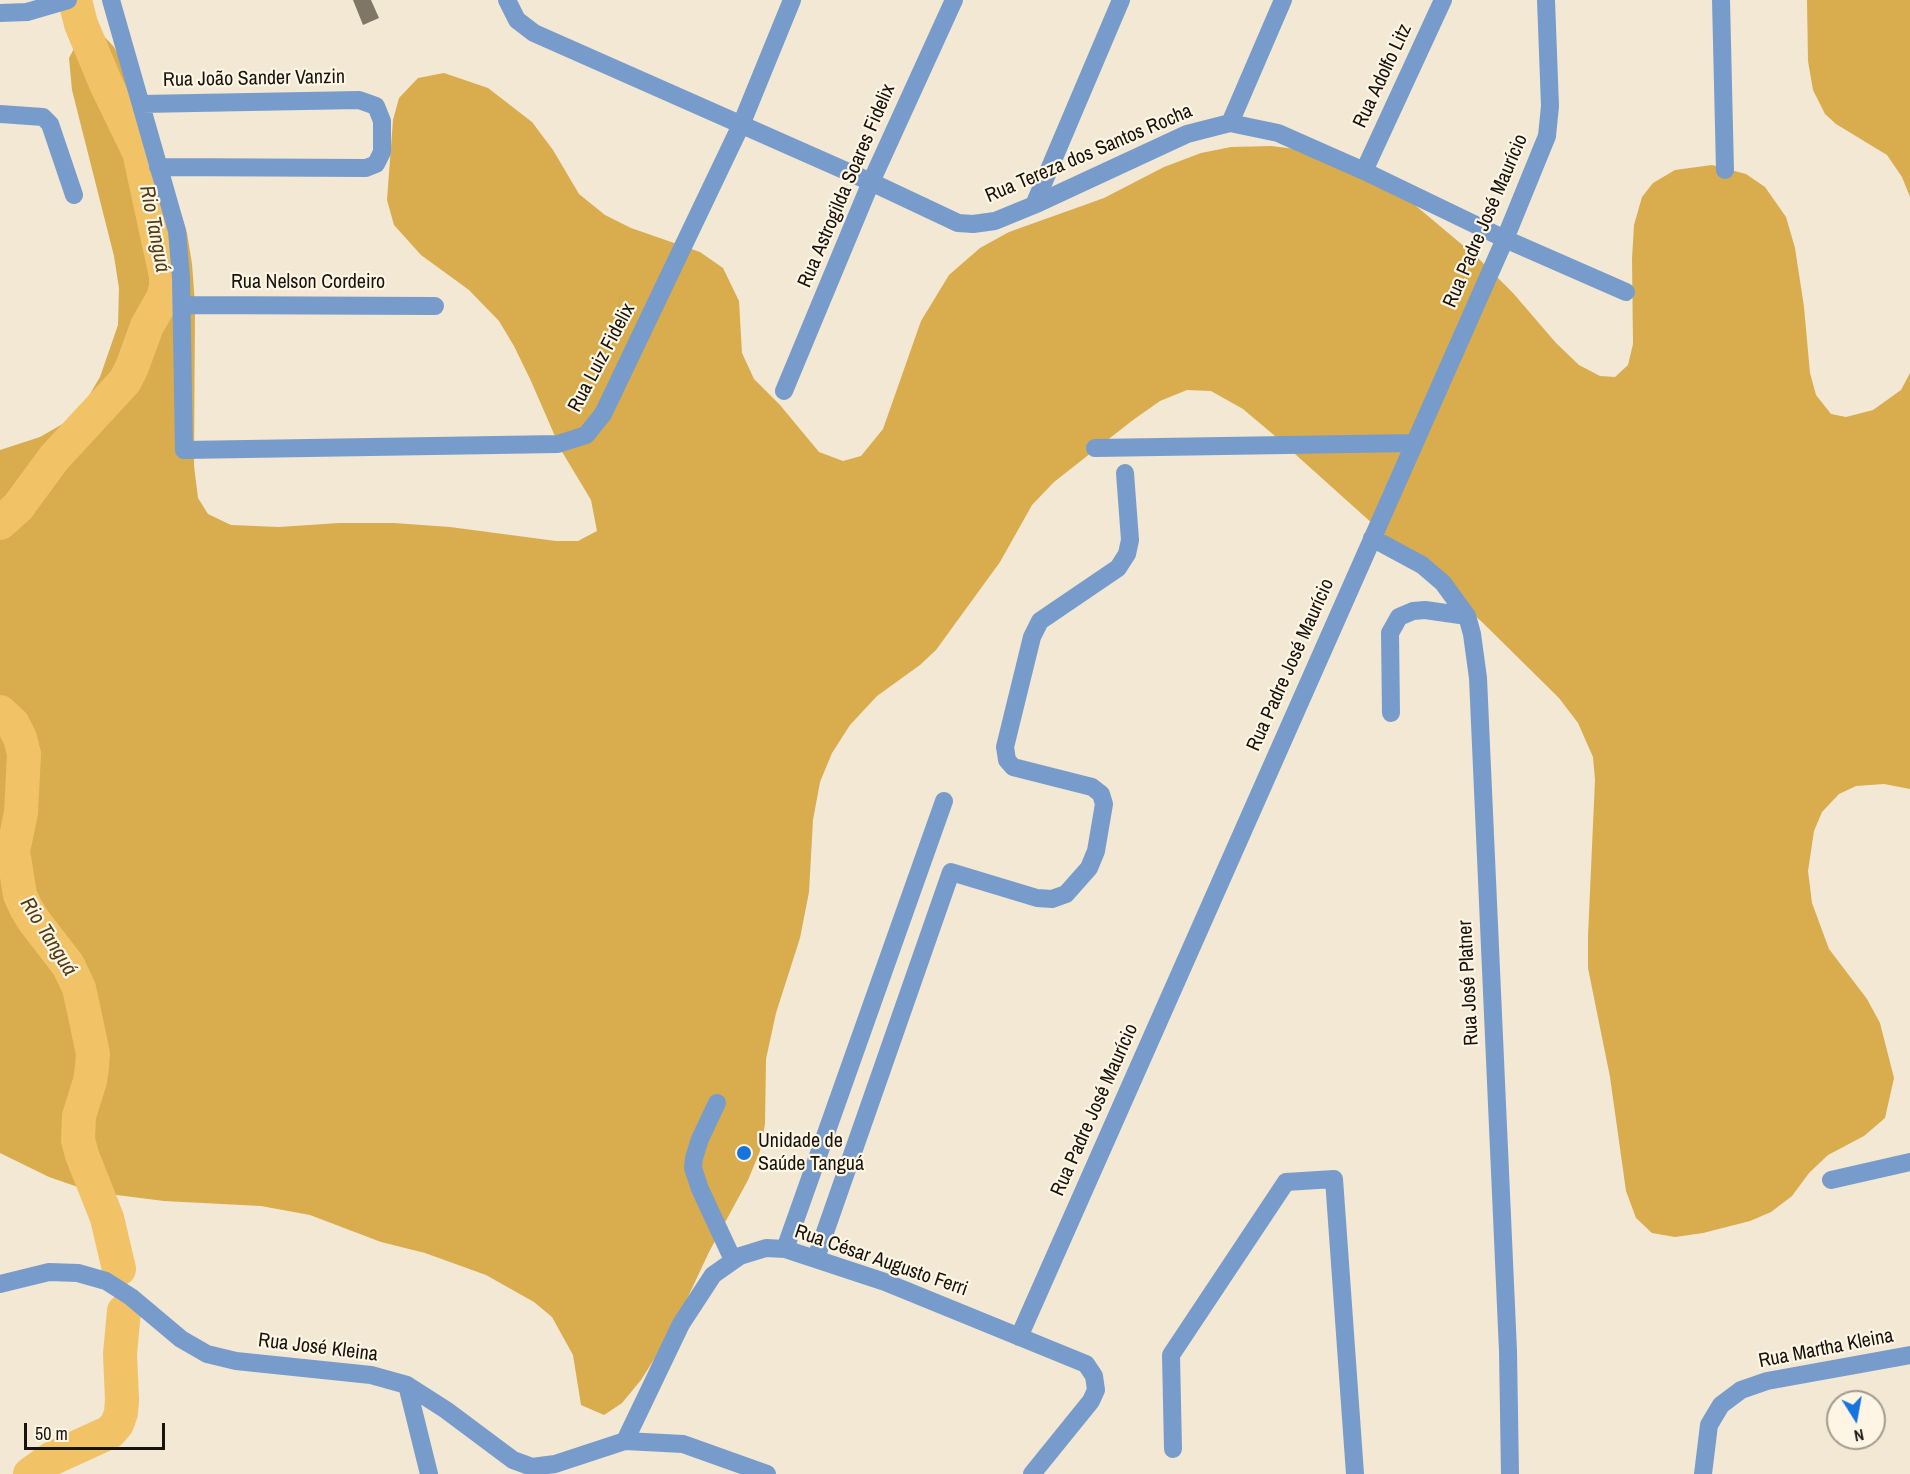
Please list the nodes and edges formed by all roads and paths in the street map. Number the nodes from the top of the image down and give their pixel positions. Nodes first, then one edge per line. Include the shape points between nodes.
1 (68, 0) edge
2 (111, 0) edge
3 (507, 0) edge
4 (792, 0) edge
5 (954, 0) edge
6 (1121, 0) edge
7 (1283, 0) edge
8 (1443, 0) edge
9 (1546, 0) edge
10 (1721, 0) edge
11 (0, 13) edge
12 (141, 105) junction
13 (0, 114) edge
14 (1230, 123) junction
15 (741, 125) junction
16 (159, 167) junction
17 (1725, 170) dead end
18 (1364, 171) junction
19 (871, 182) junction
20 (74, 195) dead end
21 (1034, 205) junction
22 (1505, 239) junction
23 (1626, 292) dead end
24 (182, 305) junction
25 (435, 306) dead end
26 (784, 391) dead end
27 (1414, 443) junction
28 (1095, 448) dead end
29 (1125, 473) dead end
30 (1372, 538) junction
31 (1467, 616) junction
32 (1391, 713) dead end
33 (944, 801) dead end
34 (717, 1103) dead end
35 (1910, 1162) edge
36 (1831, 1180) dead end
37 (785, 1249) junction
38 (816, 1258) junction
39 (733, 1260) junction
40 (0, 1284) edge
41 (1019, 1337) junction
42 (1910, 1355) edge
43 (407, 1385) junction
44 (625, 1442) junction
45 (1173, 1449) dead end
46 (429, 1474) edge
47 (767, 1474) edge
48 (1032, 1474) edge
49 (1355, 1474) edge
50 (1510, 1474) edge
51 (1703, 1474) edge

1 - 11 street via 27,12
2 - 12 street
3 - 15 street, Rua Tereza dos Santos Rocha via 517,20 534,33
4 - 15 street, Rua Luiz Fidelix
5 - 19 street, Rua Astrogilda Soares Fidelix
6 - 21 street
7 - 14 street
8 - 18 street, Rua Adolfo Litz
9 - 22 street, Rua Padre José Maurício via 1550,106 1547,136
10 - 17 street
12 - 16 street
12 - 16 street, Rua João Sander Vanzin via 359,100 376,106 382,121 382,152 376,164 366,168
13 - 20 street via 43,117 51,124
14 - 18 street, Rua Tereza dos Santos Rocha via 1278,133
14 - 21 street, Rua Tereza dos Santos Rocha via 1187,134
15 - 19 street, Rua Tereza dos Santos Rocha
15 - 24 street, Rua Luiz Fidelix via 603,414 586,435 558,444 184,450
16 - 24 street via 177,231
18 - 22 street, Rua Tereza dos Santos Rocha
19 - 21 street, Rua Tereza dos Santos Rocha via 958,223 995,221
19 - 26 street, Rua Astrogilda Soares Fidelix
22 - 23 street, Rua Tereza dos Santos Rocha
22 - 27 street, Rua Padre José Maurício
24 - 25 street, Rua Nelson Cordeiro
27 - 28 street
27 - 30 street, Rua Padre José Maurício
29 - 38 street via 1130,540 1127,555 1118,568 1040,621 1032,637 1005,747 1013,767 1092,787 1101,794 1104,804 1096,851 1089,868 1066,894 1052,899 951,872
30 - 31 street, Rua José Platner via 1422,565 1443,583
30 - 41 street, Rua Padre José Maurício
31 - 32 street via 1425,610 1399,617 1390,633
31 - 50 street, Rua José Platner via 1479,690 1508,1339
33 - 37 street
34 - 39 street via 700,1140 693,1168
35 - 36 street
37 - 38 street, Rua César Augusto Ferri
37 - 39 street, Rua César Augusto Ferri via 766,1248
38 - 41 street, Rua César Augusto Ferri
39 - 44 street, Rua César Augusto Ferri via 713,1275 681,1324
40 - 43 street, Rua José Kleina via 49,1272 78,1273 106,1281 131,1296 181,1339 207,1354 236,1361 371,1375
41 - 48 street, Rua César Augusto Ferri via 1086,1364 1094,1376 1096,1390
42 - 51 street, Rua Martha Kleina via 1767,1381 1741,1390 1721,1405 1709,1425
43 - 44 street, Rua José Kleina via 513,1460 532,1467 555,1464
43 - 46 street
44 - 47 street, Rua José Kleina via 683,1444
45 - 49 street via 1171,1355 1286,1182 1334,1179

